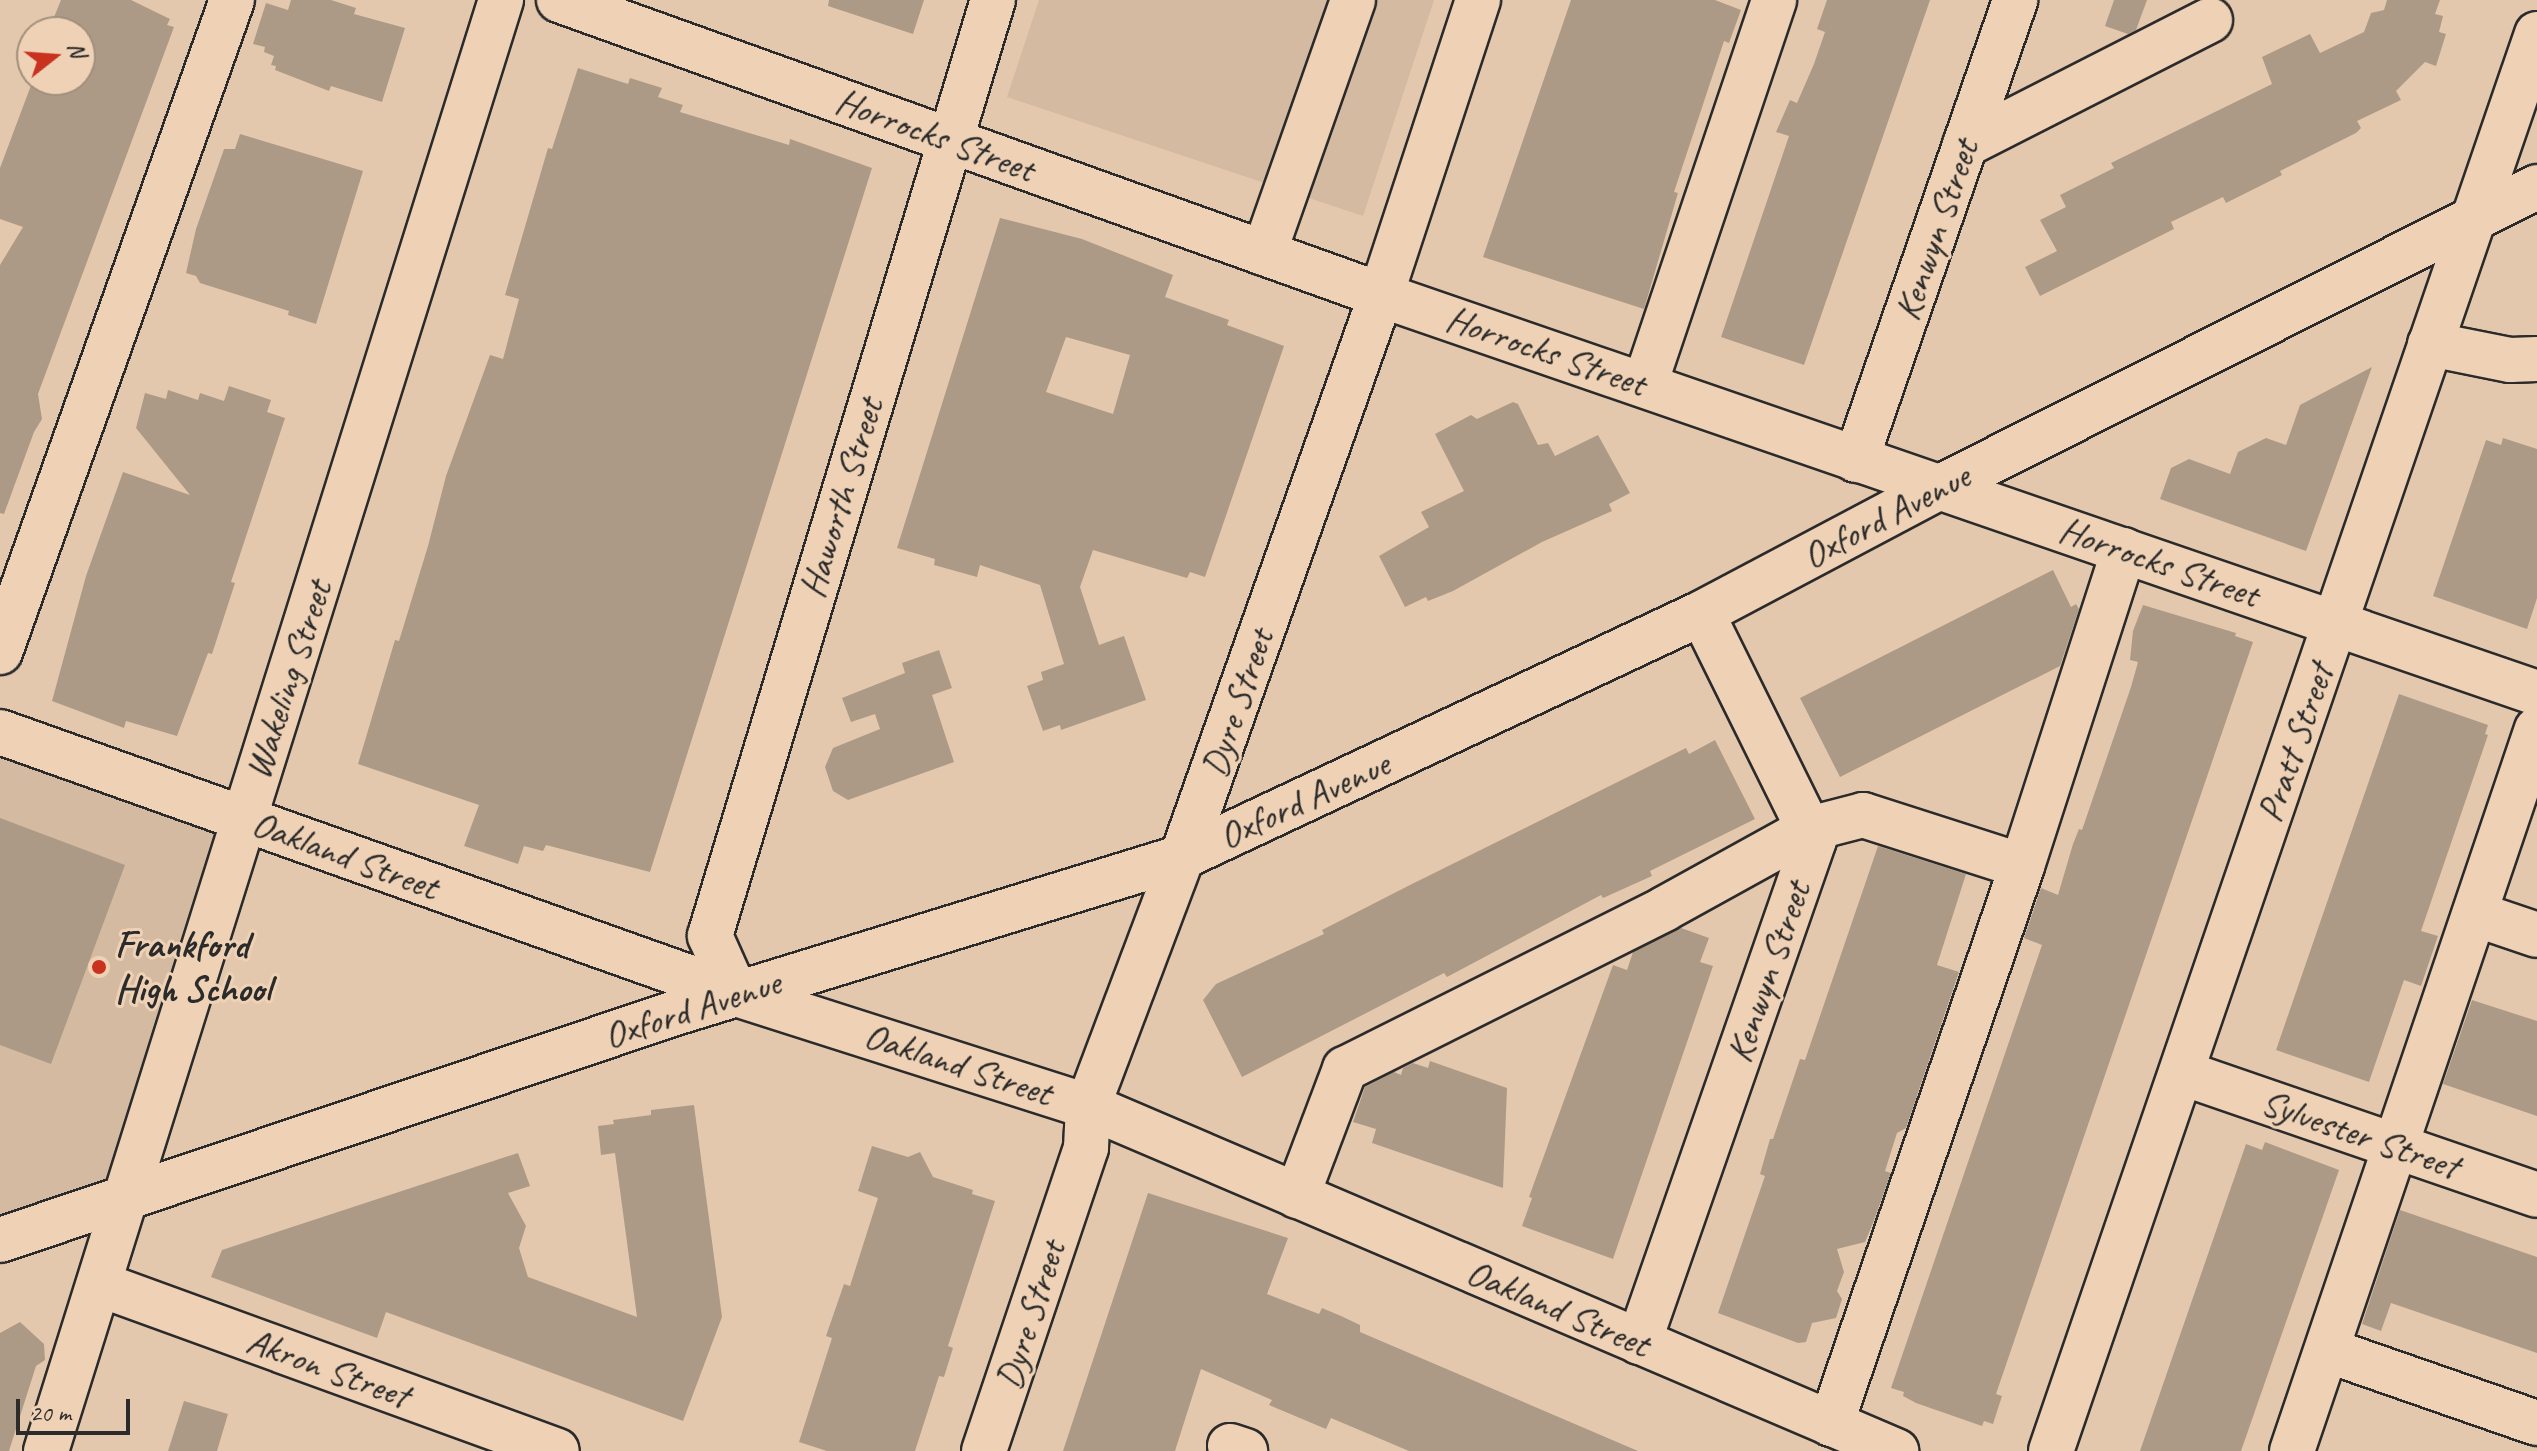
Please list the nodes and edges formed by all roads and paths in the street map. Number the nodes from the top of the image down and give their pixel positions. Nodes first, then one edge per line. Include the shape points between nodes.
1 (232, 0) edge
2 (501, 0) edge
3 (559, 0) edge
4 (993, 0) edge
5 (1353, 0) edge
6 (1478, 0) edge
7 (1774, 0) edge
8 (2015, 0) edge
9 (2210, 20) dead end
10 (2537, 34) edge
11 (949, 140) junction
12 (1965, 145) junction
13 (2533, 199) edge
14 (2472, 219) junction
15 (1264, 253) junction
16 (1381, 295) junction
17 (2430, 344) junction
18 (2537, 359) edge
19 (1645, 384) junction
20 (1856, 460) junction
21 (1942, 486) junction
22 (2124, 550) junction
23 (1702, 613) junction
24 (2336, 624) junction
25 (0, 652) edge
26 (2537, 693) edge
27 (2537, 729) edge
28 (0, 732) edge
29 (244, 819) junction
30 (1809, 829) junction
31 (1182, 857) junction
32 (2022, 866) junction
33 (2475, 914) junction
34 (2537, 935) edge
35 (736, 994) junction
36 (2183, 1073) junction
37 (1088, 1106) junction
38 (2397, 1147) junction
39 (129, 1194) junction
40 (2537, 1195) edge
41 (1297, 1196) junction
42 (0, 1240) edge
43 (99, 1284) junction
44 (1639, 1342) junction
45 (2327, 1350) junction
46 (2537, 1423) edge
47 (1831, 1424) junction
48 (46, 1451) edge
49 (557, 1451) edge
50 (984, 1451) edge
51 (1896, 1451) edge
52 (2051, 1451) edge
53 (2292, 1451) edge

1 - 25 street
2 - 29 street, Wakeling Street
3 - 11 street, Horrocks Street
4 - 11 street, Haworth Street
5 - 15 street
6 - 16 street, Dyre Street
7 - 19 street
8 - 12 street, Kenwyn Street
9 - 12 street
10 - 14 street, Pratt Street
11 - 15 street, Horrocks Street
11 - 35 street, Haworth Street via 710,936
12 - 20 street, Kenwyn Street
13 - 14 street, Oxford Avenue
14 - 17 street, Pratt Street
14 - 21 street, Oxford Avenue
15 - 16 street, Horrocks Street
16 - 19 street, Horrocks Street
16 - 31 street, Dyre Street
17 - 18 street via 2510,360
17 - 24 street, Pratt Street
19 - 20 street, Horrocks Street
20 - 21 street, Horrocks Street
21 - 22 street, Horrocks Street
21 - 23 street, Oxford Avenue
22 - 24 street, Horrocks Street
22 - 32 street
23 - 30 street, Kenwyn Street
23 - 31 street, Oxford Avenue
24 - 26 street, Horrocks Street
24 - 36 street, Pratt Street
27 - 33 street
28 - 29 street, Oakland Street
29 - 35 street, Oakland Street
29 - 39 street, Wakeling Street
30 - 32 street via 1863,815
30 - 41 street via 1664,909 1345,1069
30 - 44 street, Kenwyn Street via 1814,840
31 - 35 street, Oxford Avenue
31 - 37 street, Dyre Street
32 - 47 street
33 - 34 street
33 - 38 street
35 - 37 street, Oakland Street
35 - 39 street, Oxford Avenue
36 - 38 street, Sylvester Street
36 - 52 street, Pratt Street
37 - 41 street, Oakland Street
37 - 50 street, Dyre Street via 1086,1148
38 - 40 street, Sylvester Street
38 - 45 street
39 - 42 street, Oxford Avenue
39 - 43 street, Wakeling Street
41 - 44 street, Oakland Street
43 - 48 street, Wakeling Street
43 - 49 street, Akron Street
44 - 47 street, Oakland Street
45 - 46 street
45 - 53 street
47 - 51 street, Oakland Street

